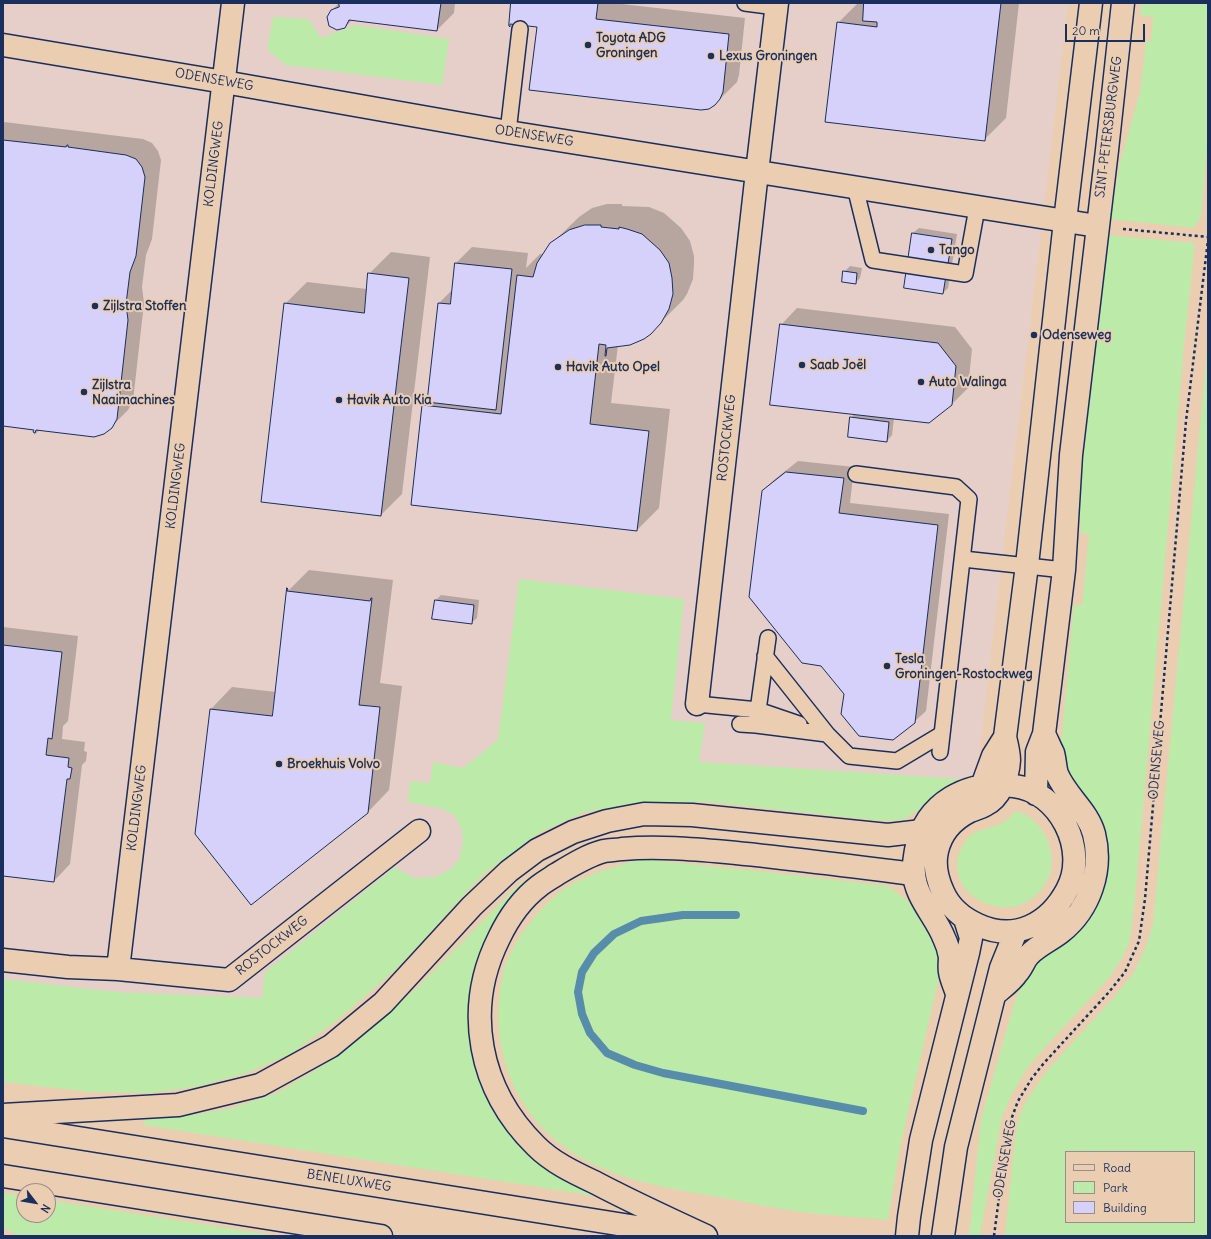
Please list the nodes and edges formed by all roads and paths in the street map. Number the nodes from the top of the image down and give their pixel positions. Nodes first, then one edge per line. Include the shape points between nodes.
1 (233, 3) edge
2 (746, 3) edge
3 (1091, 3) edge
4 (1123, 3) edge
5 (777, 5) edge
6 (520, 29) dead end
7 (3, 45) edge
8 (224, 82) junction
9 (508, 132) junction
10 (757, 172) junction
11 (854, 187) junction
12 (976, 208) junction
13 (1065, 221) junction
14 (1097, 226) junction
15 (1208, 238) edge
16 (856, 474) dead end
17 (963, 559) junction
18 (1027, 566) junction
19 (1064, 570) junction
20 (768, 638) dead end
21 (765, 656) junction
22 (697, 704) joint
23 (758, 710) junction
24 (740, 724) dead end
25 (756, 726) junction
26 (827, 734) junction
27 (942, 734) junction
28 (1044, 734) junction
29 (940, 752) dead end
30 (992, 786) junction
31 (1036, 794) junction
32 (419, 831) dead end
33 (922, 831) junction
34 (914, 874) junction
35 (937, 877) junction
36 (965, 919) junction
37 (1016, 931) junction
38 (3, 960) edge
39 (118, 969) junction
40 (958, 994) junction
41 (995, 994) junction
42 (3, 1115) edge
43 (3, 1126) edge
44 (3, 1176) edge
45 (381, 1236) edge
46 (695, 1236) edge
47 (706, 1236) edge
48 (907, 1236) edge
49 (943, 1236) edge
50 (994, 1236) edge

1 - 8 main road, KOLDINGWEG
2 - 5 lane
3 - 13 main road
4 - 14 main road, SINT-PETERSBURGWEG
5 - 10 main road, ROSTOCKWEG
6 - 9 lane
7 - 8 main road, ODENSEWEG
8 - 9 main road, ODENSEWEG
8 - 39 main road, KOLDINGWEG
9 - 10 main road, ODENSEWEG
10 - 11 main road, ODENSEWEG
10 - 22 main road, ROSTOCKWEG
11 - 12 main road, ODENSEWEG
11 - 12 lane via 874,260 965,274
12 - 13 main road, ODENSEWEG
13 - 14 main road, ODENSEWEG
13 - 18 main road
14 - 15 path, ODENSEWEG
14 - 19 main road via 1071,455
15 - 50 path, ODENSEWEG via 1186,421 1145,899 1139,941 1125,972 1044,1063 1018,1101 1008,1128
16 - 17 lane via 956,487 969,499
17 - 18 lane
17 - 27 lane
18 - 19 lane
18 - 30 main road via 1005,737 993,756
19 - 28 main road
20 - 21 lane
21 - 23 lane
21 - 26 lane
22 - 23 lane
23 - 25 lane
23 - 26 lane
24 - 25 lane
25 - 26 lane
26 - 27 lane via 849,756 897,761
27 - 29 lane
28 - 31 main road via 1037,752
28 - 41 main road via 1053,754 1057,774 1074,802 1088,818 1094,833 1096,870 1092,888 1074,919 1029,955 1017,974
30 - 31 main road via 1014,786
30 - 33 main road via 959,793 949,798 928,819
30 - 35 main road via 996,797 986,805 961,816 942,838 937,852
31 - 37 main road via 1051,804 1070,834 1074,870 1069,887 1060,903 1033,926
32 - 39 main road, ROSTOCKWEG via 229,980
33 - 34 main road via 917,843
33 - 42 main road via 888,835 692,815 644,814 608,821 573,832 537,850 509,871 472,906 383,1003 331,1046 260,1085 178,1105
34 - 35 main road
34 - 40 main road via 921,896 944,938 950,958 950,973
34 - 47 main road via 683,848 604,851 573,864 539,886 502,931 487,965 482,984 479,1022 481,1042 496,1090 514,1120 538,1148 565,1167
35 - 36 main road via 946,899
36 - 37 main road via 990,930
36 - 40 main road via 970,938
37 - 41 main road via 1001,968
38 - 39 main road, ROSTOCKWEG
40 - 48 main road via 921,1140
41 - 49 main road via 956,1147
43 - 46 main road, BENELUXWEG
44 - 45 main road

